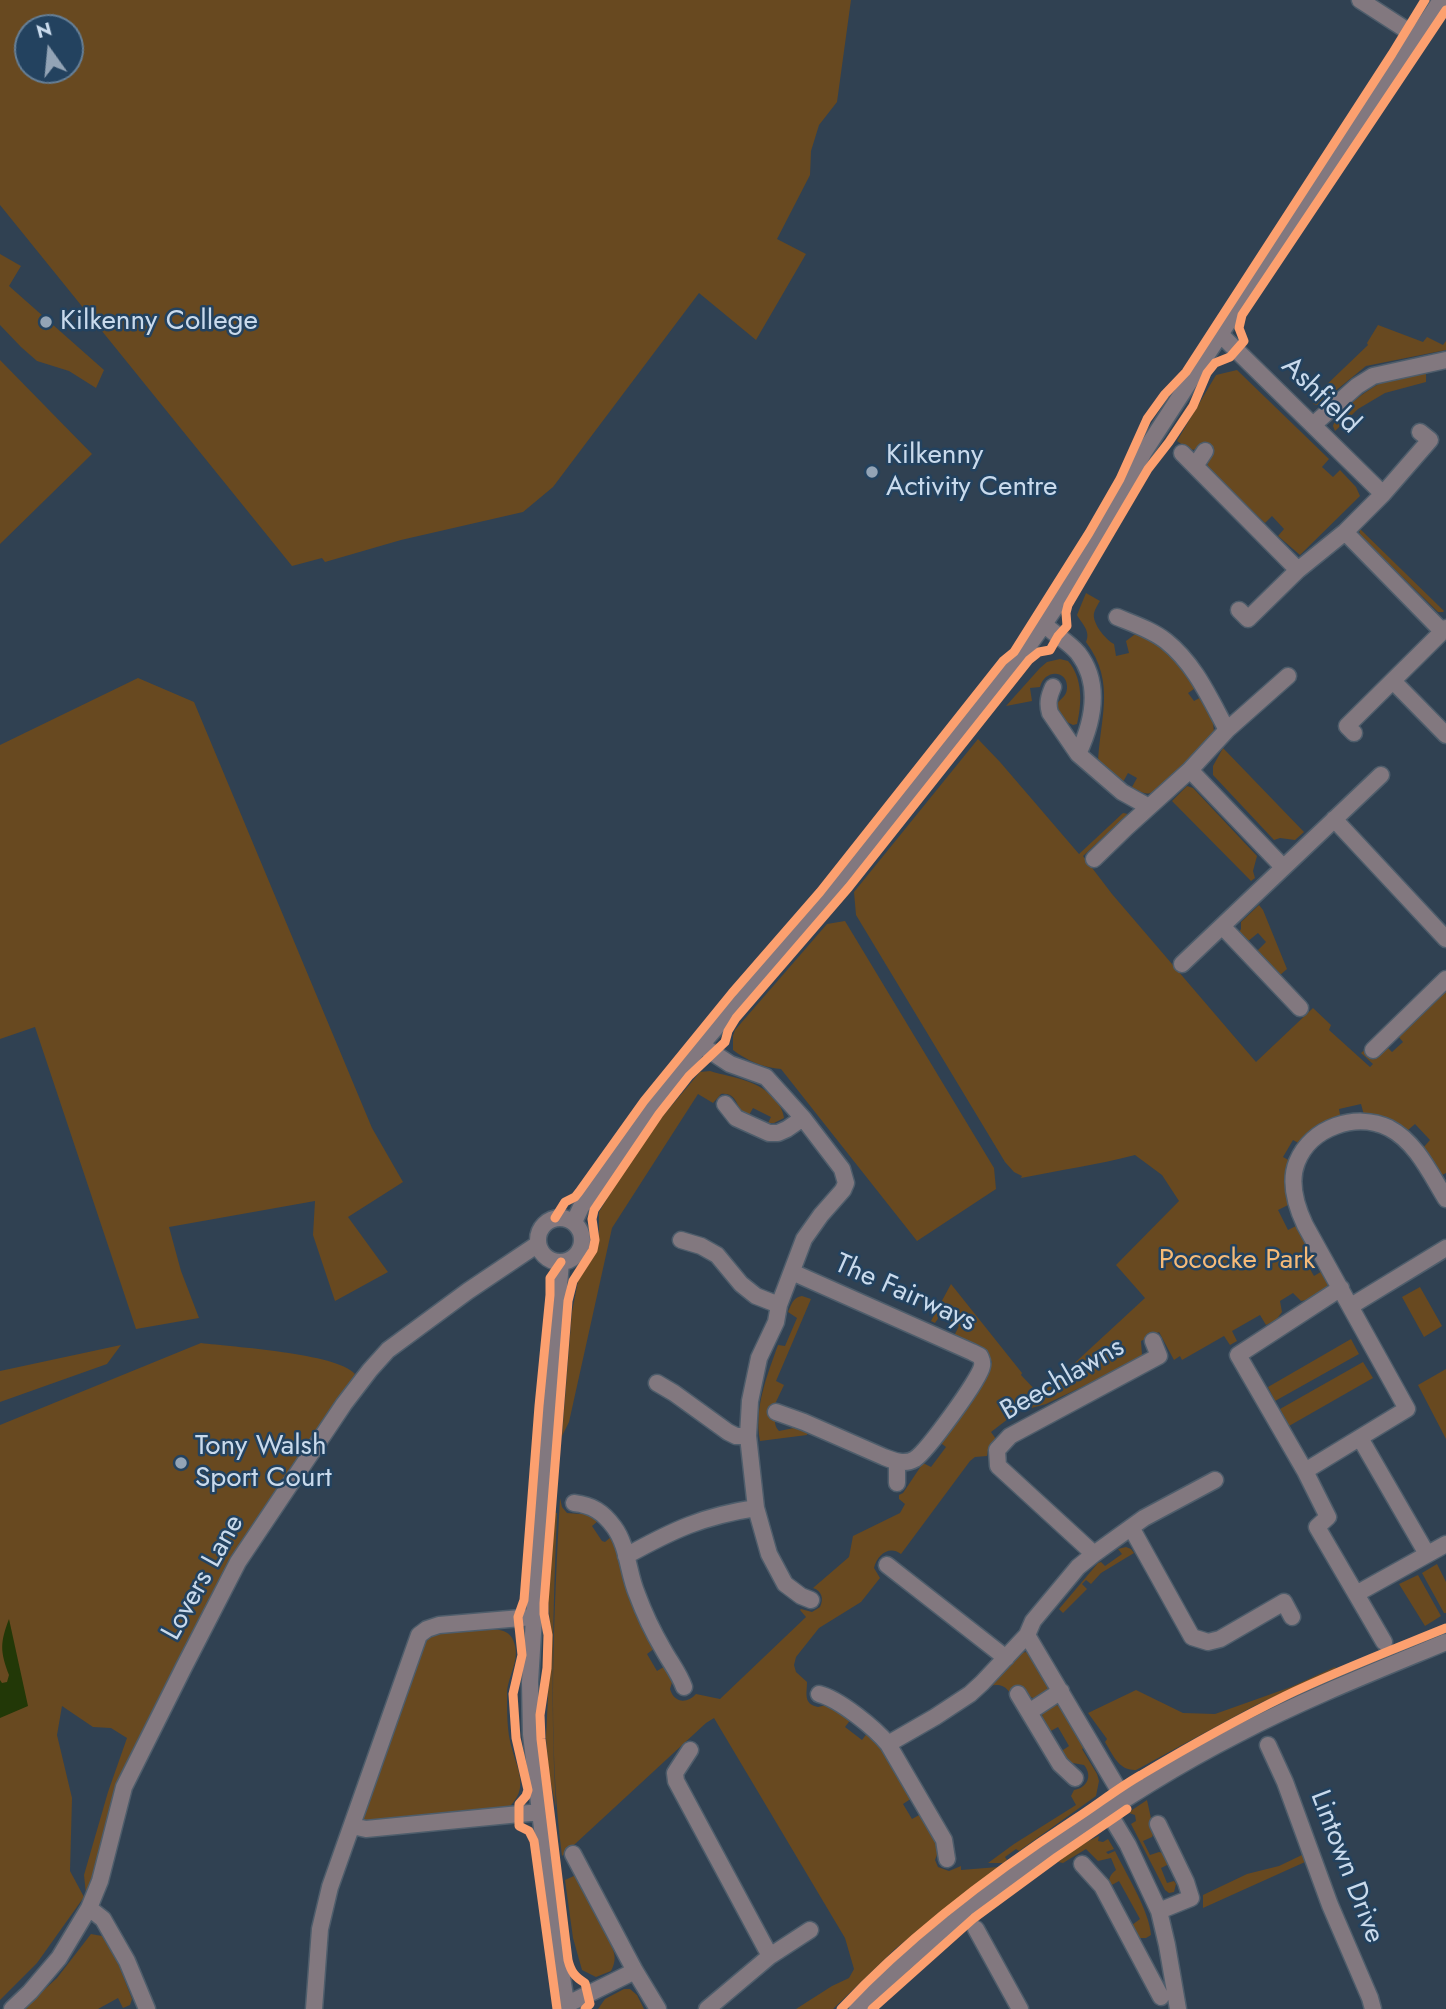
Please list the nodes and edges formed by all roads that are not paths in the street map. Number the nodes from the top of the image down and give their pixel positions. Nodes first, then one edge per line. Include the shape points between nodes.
1 (1360, 0) edge
2 (1441, 0) edge
3 (1417, 34) junction
4 (1221, 335) junction
5 (1446, 360) edge
6 (1312, 425) junction
7 (1420, 432) dead end
8 (1205, 451) dead end
9 (1182, 453) dead end
10 (1195, 466) junction
11 (1383, 494) junction
12 (1345, 532) junction
13 (1298, 570) junction
14 (1239, 610) dead end
15 (1118, 617) dead end
16 (1044, 624) junction
17 (1444, 630) edge
18 (1288, 676) dead end
19 (1393, 681) junction
20 (1054, 687) dead end
21 (1227, 730) junction
22 (1354, 733) dead end
23 (1446, 735) edge
24 (1078, 754) junction
25 (1190, 770) junction
26 (1381, 775) dead end
27 (1149, 807) junction
28 (1334, 819) junction
29 (1094, 859) dead end
30 (1283, 867) junction
31 (1222, 926) junction
32 (1446, 939) edge
33 (1182, 964) dead end
34 (1446, 979) edge
35 (1300, 1008) dead end
36 (701, 1045) junction
37 (1373, 1050) dead end
38 (725, 1104) dead end
39 (803, 1118) junction
40 (1446, 1199) edge
41 (574, 1222) junction
42 (681, 1240) dead end
43 (538, 1244) junction
44 (1446, 1248) edge
45 (561, 1262) junction
46 (792, 1272) junction
47 (1341, 1287) junction
48 (779, 1305) junction
49 (1351, 1306) junction
50 (1153, 1341) dead end
51 (657, 1383) dead end
52 (776, 1412) dead end
53 (748, 1436) junction
54 (1360, 1438) junction
55 (897, 1462) junction
56 (1305, 1471) junction
57 (1215, 1480) dead end
58 (897, 1483) dead end
59 (574, 1503) dead end
60 (757, 1508) junction
61 (1132, 1529) junction
62 (1446, 1544) edge
63 (1094, 1554) junction
64 (1427, 1554) junction
65 (626, 1556) junction
66 (887, 1565) dead end
67 (1356, 1594) junction
68 (811, 1600) dead end
69 (533, 1617) junction
70 (1292, 1617) dead end
71 (1027, 1636) junction
72 (1384, 1642) dead end
73 (1446, 1642) edge
74 (1006, 1658) junction
75 (684, 1688) dead end
76 (1061, 1691) junction
77 (819, 1694) dead end
78 (1018, 1694) dead end
79 (1029, 1712) junction
80 (888, 1744) junction
81 (1268, 1745) dead end
82 (690, 1750) dead end
83 (1075, 1778) dead end
84 (1124, 1799) junction
85 (1107, 1810) junction
86 (540, 1812) junction
87 (1158, 1824) dead end
88 (352, 1826) junction
89 (573, 1854) dead end
90 (947, 1859) dead end
91 (1082, 1864) dead end
92 (89, 1908) junction
93 (1158, 1911) junction
94 (976, 1929) dead end
95 (810, 1930) dead end
96 (1167, 1945) junction
97 (1138, 1952) junction
98 (770, 1956) junction
99 (635, 1971) junction
100 (1161, 1997) dead end
101 (566, 2007) edge
102 (12, 2009) edge
103 (147, 2009) edge
104 (313, 2009) edge
105 (658, 2009) edge
106 (707, 2009) edge
107 (857, 2009) edge
108 (1020, 2009) edge
109 (1178, 2009) edge
110 (1373, 2009) edge

1 - 3 street
2 - 3 street
3 - 4 street
4 - 6 street, Ashfield
4 - 16 street via 1144,452
5 - 6 street via 1373,376
6 - 11 street, Ashfield
7 - 11 street via 1430,440
8 - 10 street
9 - 10 street
10 - 13 street
11 - 12 street
12 - 13 street
12 - 17 street
13 - 14 street via 1248,619
15 - 21 street via 1166,640 1200,680
16 - 24 street via 1077,652 1090,674 1089,732
16 - 36 street via 850,870
17 - 19 street
18 - 21 street
19 - 22 street via 1347,726
19 - 23 street
20 - 24 street via 1049,695 1050,713
21 - 25 street
24 - 27 street via 1122,792
25 - 27 street
25 - 30 street
26 - 28 street
27 - 29 street
28 - 30 street
28 - 32 street
30 - 31 street
31 - 33 street
31 - 35 street
34 - 37 street
36 - 39 street, The Fairways via 730,1064 766,1077
36 - 41 street
38 - 39 street via 736,1118 769,1133 778,1133
39 - 46 street, The Fairways via 842,1169 846,1182 804,1239
40 - 47 street via 1406,1139 1388,1127 1367,1121 1345,1122 1324,1131 1297,1163 1296,1205
41 - 43 street via 562,1217 549,1220 540,1230
41 - 45 street via 582,1233 582,1247 574,1258
42 - 48 street via 716,1255 756,1296
43 - 45 street via 549,1259
43 - 92 street, Lovers Lane via 388,1350 344,1404 239,1562 184,1667 124,1787
44 - 49 street
45 - 69 street
46 - 48 street, The Fairways
46 - 55 street, The Fairways via 979,1356 983,1362 980,1373 927,1447 915,1459
47 - 49 street
47 - 56 street via 1238,1354
48 - 53 street, The Fairways via 754,1378
49 - 54 street via 1407,1409
50 - 63 street, Beechlawns via 1160,1356 1010,1437 998,1450 999,1466
51 - 53 street via 728,1432
52 - 55 street
53 - 60 street, The Fairways
54 - 56 street
54 - 64 street
55 - 58 street
56 - 67 street via 1328,1517 1317,1527
57 - 61 street
59 - 65 street via 603,1513 617,1530
60 - 65 street via 704,1518
60 - 68 street, The Fairways via 774,1566 785,1584
61 - 63 street
61 - 70 street via 1192,1637 1208,1643 1220,1639 1284,1602
62 - 64 street
63 - 71 street via 1033,1621
64 - 67 street
65 - 75 street via 637,1593
66 - 74 street
67 - 72 street
69 - 86 street via 531,1734
69 - 88 street via 439,1625 419,1635
71 - 74 street
71 - 76 street
73 - 84 street via 1236,1734
74 - 80 street via 970,1694
76 - 79 street
76 - 84 street
77 - 80 street via 835,1700
78 - 79 street
79 - 83 street via 1060,1764
80 - 90 street via 944,1840
81 - 110 street, Lintown Drive
82 - 98 street via 675,1773 676,1781
84 - 85 street
85 - 93 street
85 - 107 street via 964,1913
86 - 88 street via 366,1829
86 - 101 street
87 - 93 street via 1191,1898
88 - 104 street via 320,1929
89 - 99 street
91 - 97 street via 1102,1885
92 - 102 street, Lovers Lane via 59,1958
92 - 103 street via 103,1919
93 - 96 street
94 - 108 street
95 - 98 street
96 - 97 street
96 - 109 street
97 - 100 street
98 - 106 street
99 - 101 street
99 - 105 street

